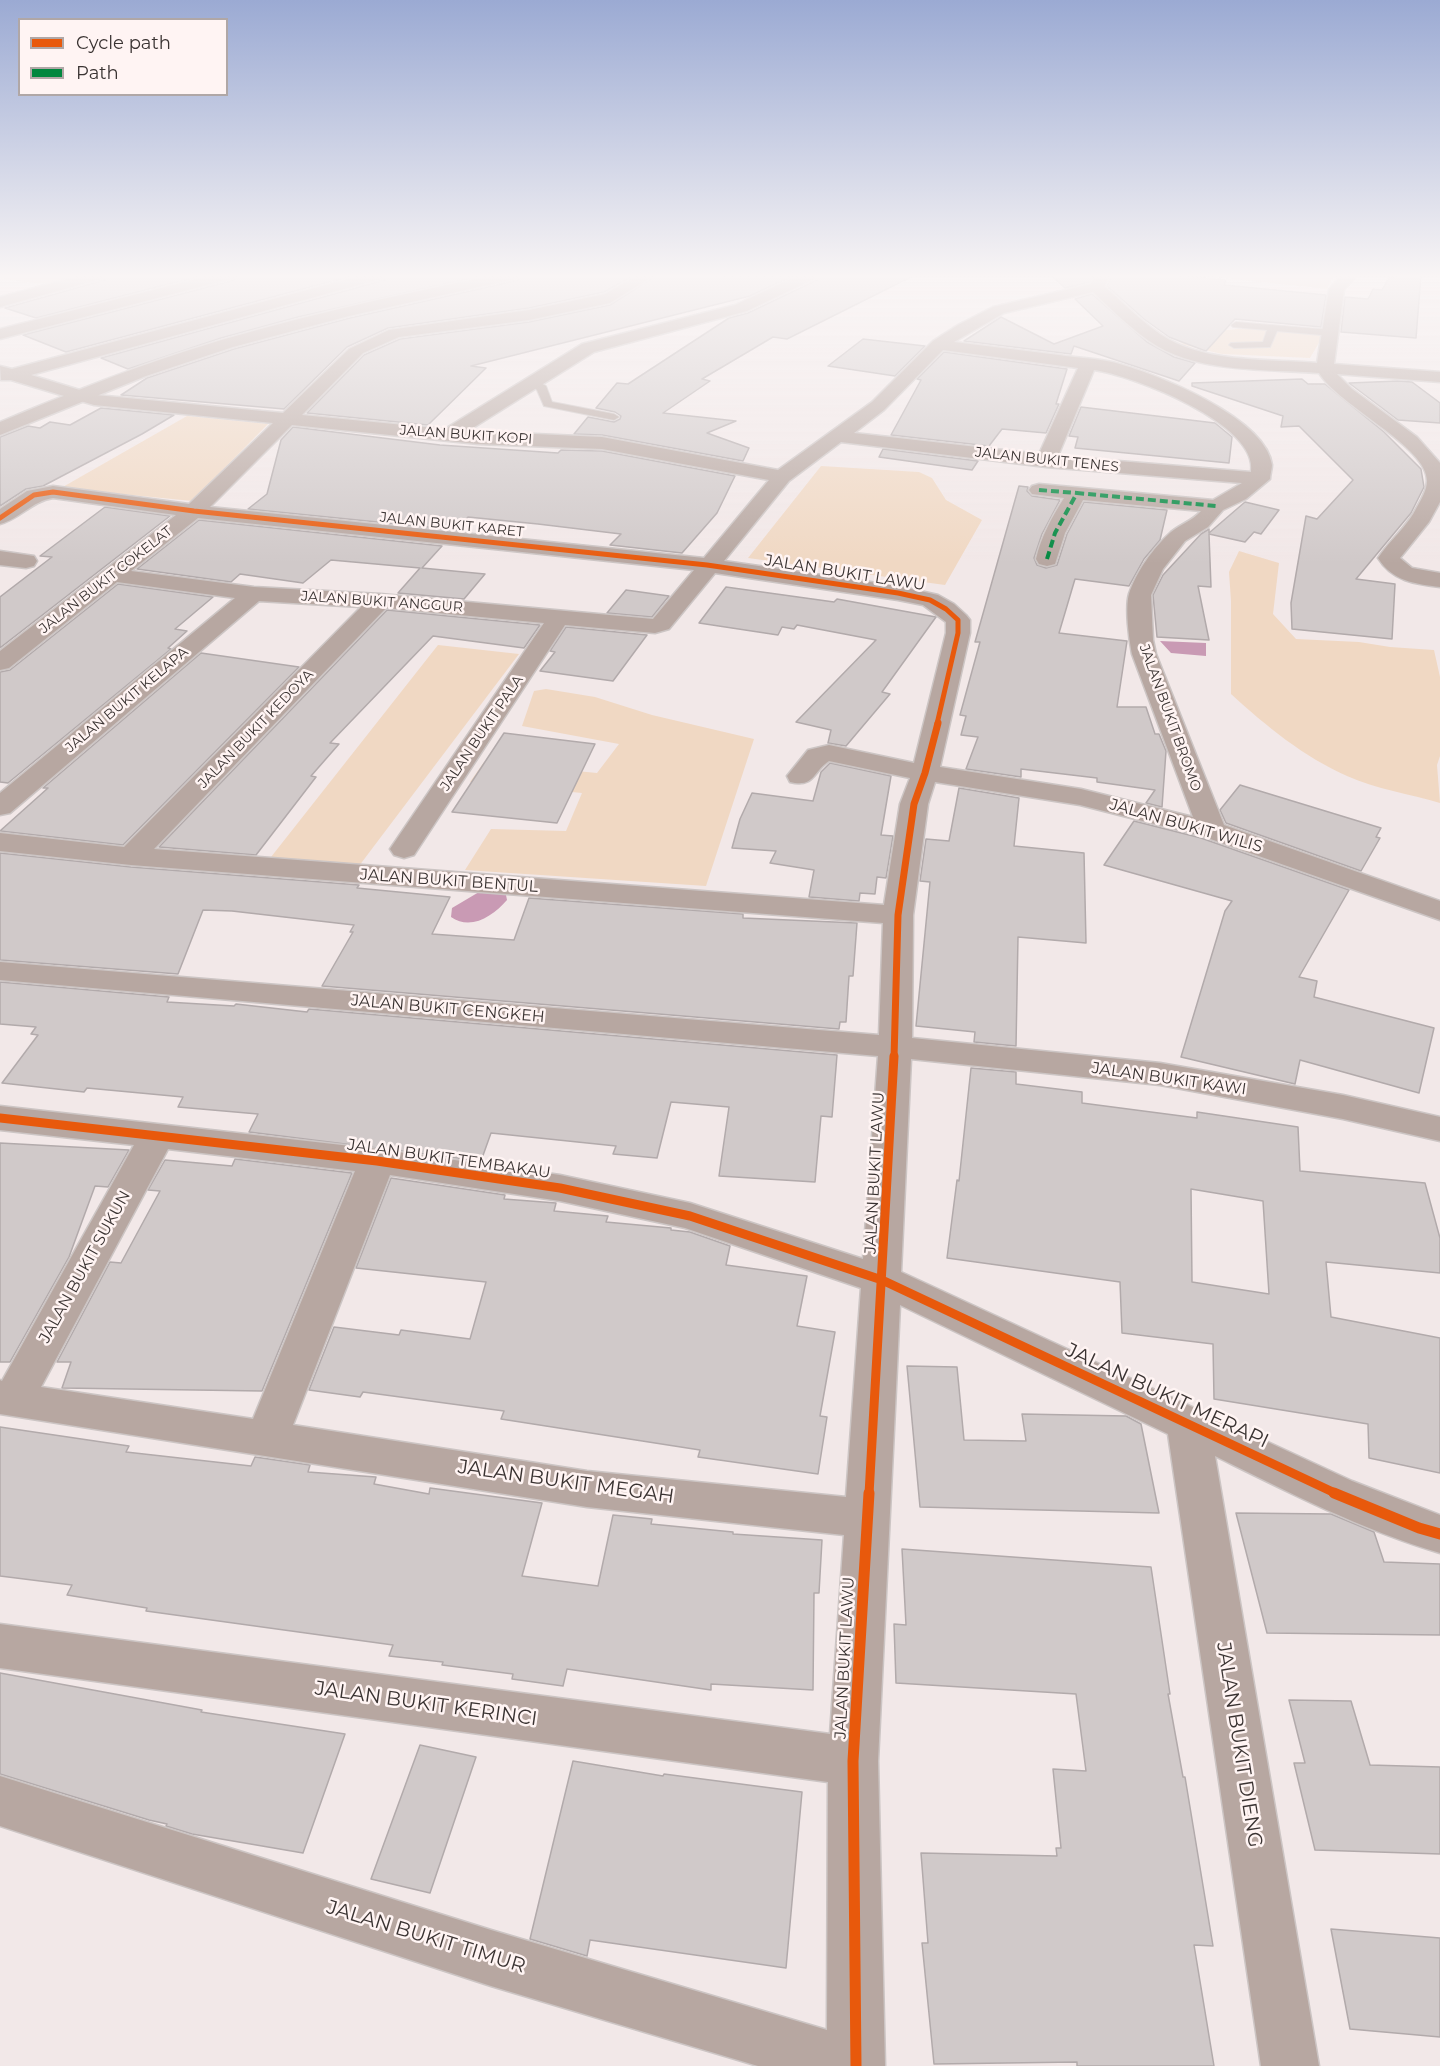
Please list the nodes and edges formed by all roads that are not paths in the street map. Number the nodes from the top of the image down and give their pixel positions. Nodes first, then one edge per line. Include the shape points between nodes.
1 (143, 371) edge
2 (337, 371) edge
3 (548, 371) edge
4 (913, 371) edge
5 (1085, 371) edge
6 (1126, 371) edge
7 (1327, 371) edge
8 (1369, 371) edge
9 (4, 375) edge
10 (1440, 377) edge
11 (532, 381) junction
12 (77, 397) junction
13 (614, 417) dead end
14 (288, 419) junction
15 (0, 429) edge
16 (448, 435) junction
17 (836, 436) junction
18 (1046, 461) junction
19 (782, 477) junction
20 (1260, 479) junction
21 (1039, 490) dead end
22 (1077, 494) junction
23 (1216, 506) junction
24 (194, 511) junction
25 (0, 518) edge
26 (0, 558) edge
27 (1047, 559) dead end
28 (26, 561) dead end
29 (708, 566) junction
30 (110, 576) junction
31 (1440, 580) edge
32 (254, 594) junction
33 (380, 601) junction
34 (559, 617) junction
35 (0, 663) edge
36 (925, 773) junction
37 (800, 776) dead end
38 (0, 807) edge
39 (1212, 830) junction
40 (0, 842) edge
41 (404, 849) dead end
42 (131, 856) junction
43 (1440, 911) edge
44 (898, 915) junction
45 (0, 971) edge
46 (895, 1047) junction
47 (0, 1118) edge
48 (1440, 1129) edge
49 (157, 1136) junction
50 (376, 1161) junction
51 (882, 1280) junction
52 (7, 1398) edge
53 (1188, 1424) junction
54 (267, 1437) junction
55 (866, 1518) junction
56 (1440, 1534) edge
57 (0, 1646) edge
58 (853, 1761) junction
59 (0, 1801) edge
60 (854, 2066) edge
61 (1290, 2066) edge

1 - 12 street
2 - 14 street, JALAN BUKIT COKELAT
3 - 11 street
4 - 17 street via 878,406
5 - 18 street
6 - 20 street via 1164,385 1220,415 1256,451 1262,465
7 - 31 street via 1335,383 1410,442 1433,466 1437,480 1429,505 1389,558 1402,571
8 - 10 street
9 - 12 street, JALAN BUKIT KOPI
11 - 13 lane via 542,388 549,404
11 - 16 street
12 - 14 street, JALAN BUKIT KOPI
12 - 15 street
14 - 16 street, JALAN BUKIT KOPI
14 - 24 street, JALAN BUKIT COKELAT
16 - 19 street, JALAN BUKIT KOPI via 602,443
17 - 18 street, JALAN BUKIT TENES
17 - 19 street
18 - 20 street, JALAN BUKIT TENES
19 - 29 street
20 - 23 street, JALAN BUKIT BROMO
21 - 22 street
22 - 23 street
22 - 27 street via 1061,520
23 - 39 street, JALAN BUKIT BROMO via 1201,523 1178,537 1153,567 1140,595 1144,654
24 - 25 street, JALAN BUKIT KARET via 53,492 34,495
24 - 29 street, JALAN BUKIT KARET
24 - 30 street, JALAN BUKIT COKELAT
26 - 28 street
29 - 34 street, JALAN BUKIT ANGGUR via 655,627
29 - 36 street, JALAN BUKIT LAWU via 898,593 930,600 958,620
30 - 32 street, JALAN BUKIT ANGGUR
30 - 35 street, JALAN BUKIT COKELAT
32 - 33 street, JALAN BUKIT ANGGUR
32 - 38 street, JALAN BUKIT KELAPA
33 - 34 street, JALAN BUKIT ANGGUR
33 - 42 street, JALAN BUKIT KEDOYA
34 - 41 street, JALAN BUKIT PALA
36 - 37 street, JALAN BUKIT WILIS via 829,753 817,756
36 - 39 street, JALAN BUKIT WILIS via 1081,797
36 - 44 street, JALAN BUKIT LAWU via 914,804
39 - 43 street, JALAN BUKIT WILIS
40 - 42 street, JALAN BUKIT BENTUL
42 - 44 street, JALAN BUKIT BENTUL
44 - 46 street, JALAN BUKIT LAWU
45 - 46 street, JALAN BUKIT CENGKEH
46 - 48 street, JALAN BUKIT KAWI via 1160,1074
46 - 51 street, JALAN BUKIT LAWU
47 - 49 street, JALAN BUKIT TEMBAKAU
49 - 50 street, JALAN BUKIT TEMBAKAU
49 - 52 street, JALAN BUKIT SUKUN
50 - 51 street, JALAN BUKIT TEMBAKAU via 561,1188 690,1216
50 - 54 street
51 - 53 street, JALAN BUKIT MERAPI
51 - 55 street, JALAN BUKIT LAWU
52 - 54 street, JALAN BUKIT MEGAH
53 - 56 street, JALAN BUKIT MERAPI via 1336,1494
53 - 61 street, JALAN BUKIT DIENG
54 - 55 street, JALAN BUKIT MEGAH via 587,1489
55 - 58 street, JALAN BUKIT LAWU
57 - 58 street, JALAN BUKIT KERINCI
58 - 60 street, JALAN BUKIT LAWU
59 - 60 street, JALAN BUKIT TIMUR via 491,1958

